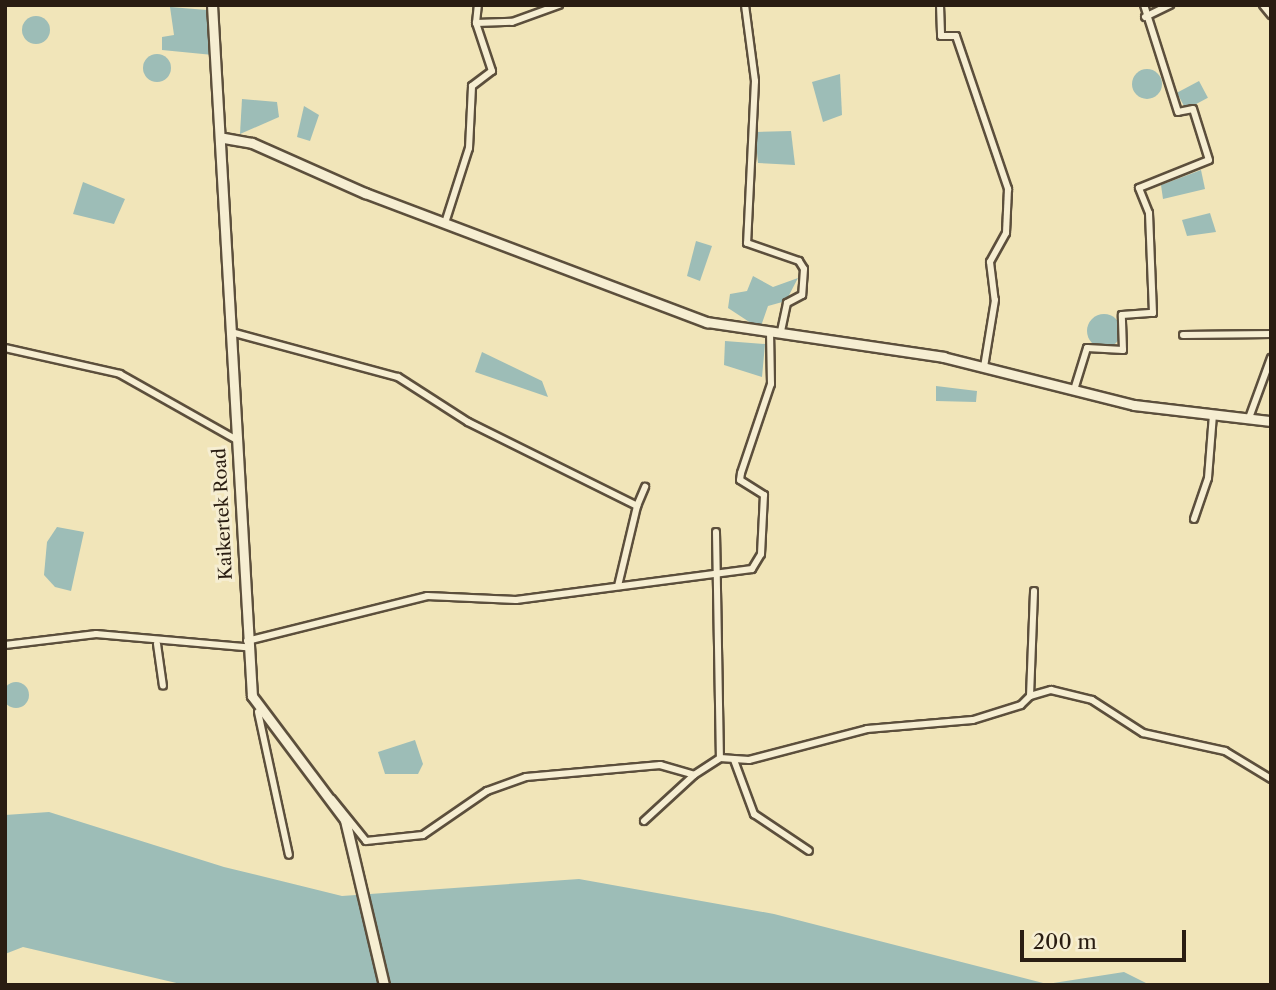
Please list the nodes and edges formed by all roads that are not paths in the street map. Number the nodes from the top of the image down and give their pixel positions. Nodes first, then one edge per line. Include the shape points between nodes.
1 (212, 5) edge
2 (478, 5) edge
3 (559, 5) edge
4 (745, 5) edge
5 (940, 5) edge
6 (1144, 5) edge
7 (1170, 5) edge
8 (1263, 5) edge
9 (1271, 15) edge
10 (1144, 17) junction
11 (476, 23) junction
12 (224, 138) junction
13 (445, 223) junction
14 (781, 331) junction
15 (231, 332) junction
16 (770, 333) junction
17 (1271, 334) edge
18 (1183, 335) dead end
19 (5, 348) edge
20 (1271, 358) edge
21 (984, 367) junction
22 (1074, 390) junction
23 (1213, 415) junction
24 (1249, 418) junction
25 (1271, 421) edge
26 (235, 439) junction
27 (645, 487) dead end
28 (637, 506) junction
29 (1194, 519) dead end
30 (716, 532) dead end
31 (716, 576) junction
32 (618, 586) junction
33 (1034, 591) dead end
34 (157, 644) junction
35 (245, 644) junction
36 (5, 645) edge
37 (163, 686) dead end
38 (1030, 696) junction
39 (258, 712) junction
40 (720, 758) junction
41 (734, 760) junction
42 (694, 775) junction
43 (1271, 779) edge
44 (332, 799) junction
45 (643, 821) dead end
46 (809, 851) dead end
47 (289, 855) dead end
48 (384, 985) edge

1 - 12 main road, Kaikertek Road
2 - 11 street
3 - 11 street via 513,22
4 - 14 street via 755,81 747,243 799,261 804,269 802,295 787,303
5 - 21 street via 941,36 956,36 1008,189 1006,233 990,262 995,300
6 - 10 street
7 - 10 street
8 - 9 street
10 - 22 street via 1178,113 1193,109 1209,160 1139,188 1149,213 1153,313 1122,315 1123,350 1087,348
11 - 13 street via 492,71 472,86 469,148
12 - 13 main road via 252,143
12 - 15 main road, Kaikertek Road
13 - 16 main road via 707,322
14 - 16 main road
14 - 21 main road
15 - 26 main road, Kaikertek Road
15 - 28 street via 398,377 468,422
16 - 31 street via 771,384 740,480 764,495 761,554 752,569
17 - 18 street
19 - 26 street via 120,374
20 - 24 street
21 - 22 main road
22 - 23 main road
23 - 24 main road
23 - 29 street via 1208,478
24 - 25 main road
26 - 35 main road, Kaikertek Road
27 - 28 street
28 - 32 street
30 - 31 street
31 - 32 street
31 - 40 street
32 - 35 street via 516,600 427,596
33 - 38 street
34 - 35 street
34 - 36 street via 96,634
34 - 37 street
35 - 39 main road, Kaikertek Road
38 - 41 street via 1021,705 973,720 867,729
38 - 43 street via 1051,690 1092,700 1143,733 1225,751
39 - 44 main road, Kaikertek Road
39 - 47 street
40 - 41 street
40 - 42 street
41 - 46 street via 754,814
42 - 44 street via 660,765 526,777 487,791 423,835 366,841
42 - 45 street
44 - 48 main road, Kaikertek Road via 345,820

